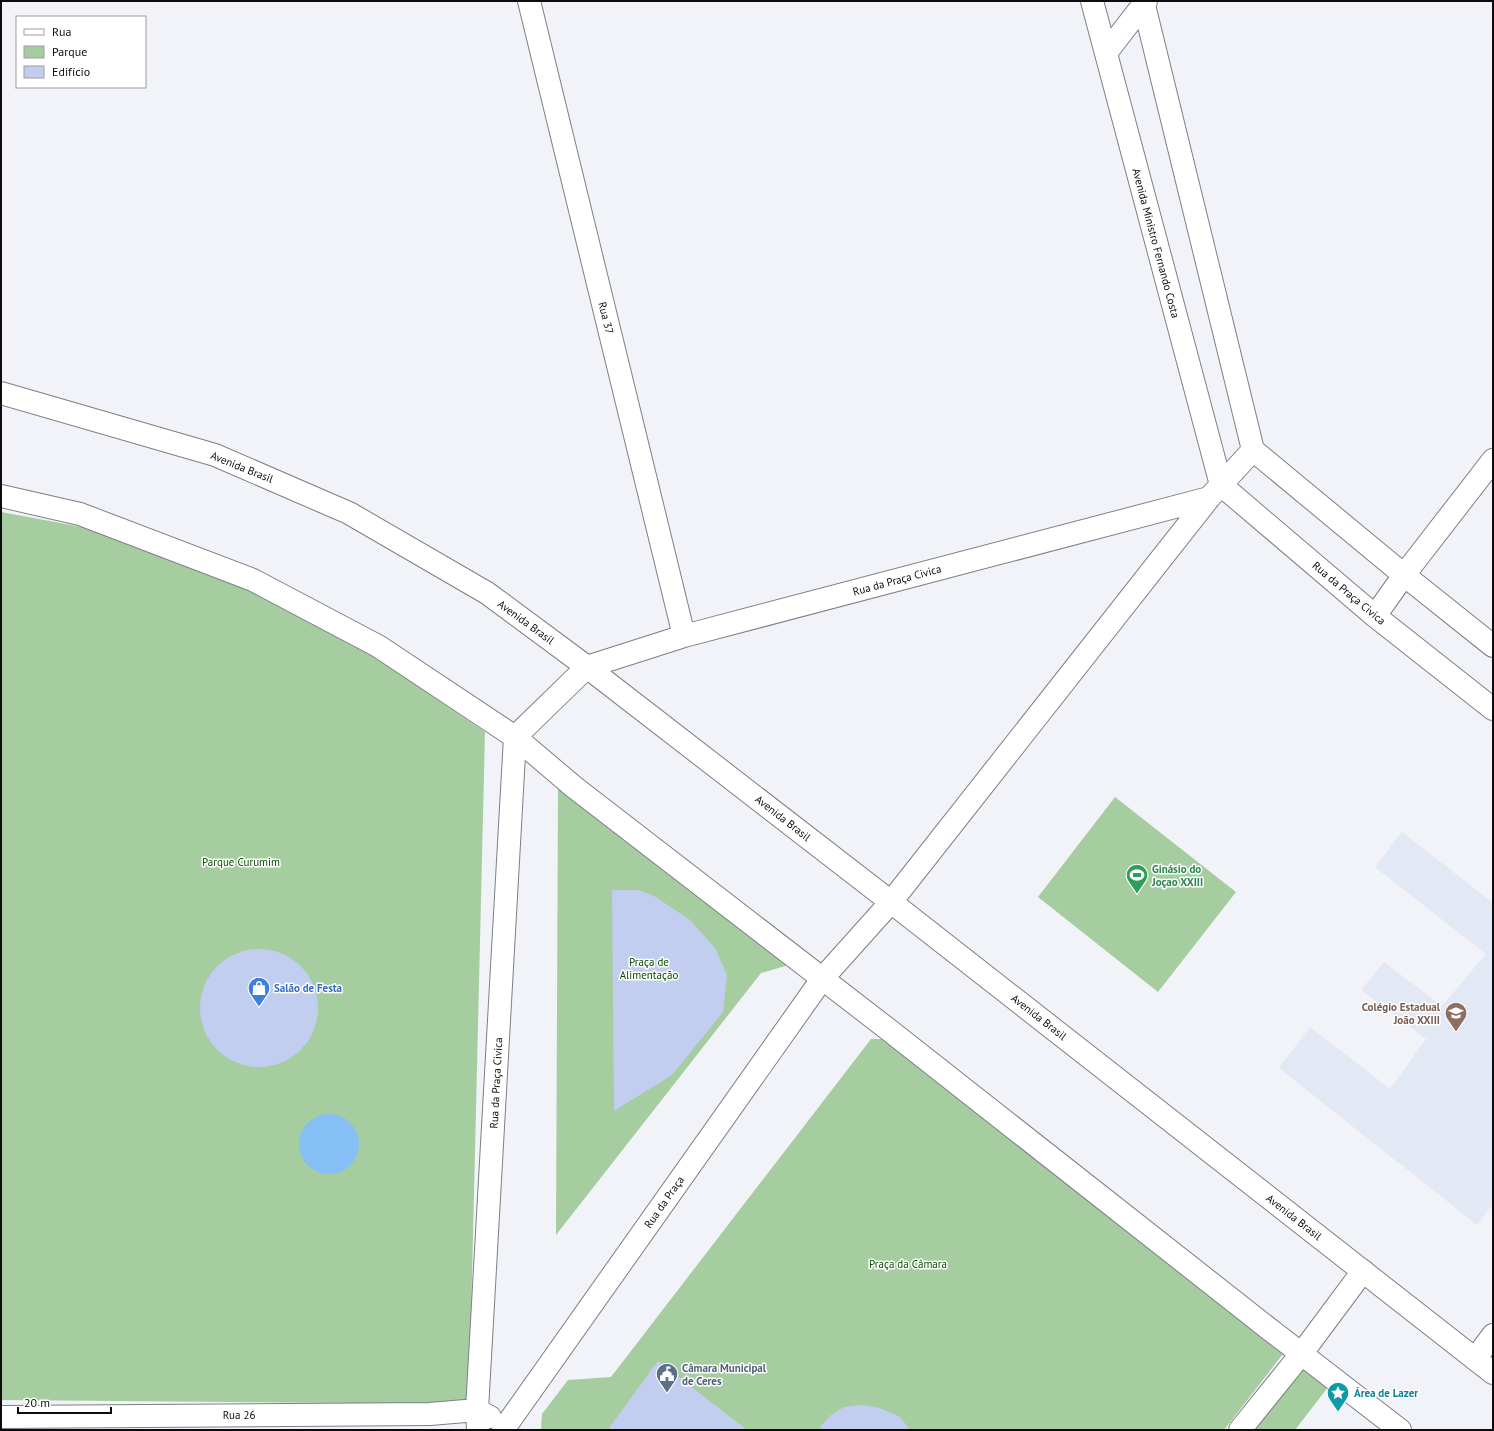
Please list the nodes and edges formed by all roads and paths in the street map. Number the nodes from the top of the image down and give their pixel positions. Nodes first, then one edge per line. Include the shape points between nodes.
1 (529, 1) edge
2 (1092, 1) edge
3 (1144, 2) edge
4 (1106, 54) junction
5 (1, 393) edge
6 (1253, 450) junction
7 (1493, 460) edge
8 (1215, 491) junction
9 (1, 496) edge
10 (1404, 576) junction
11 (1375, 616) junction
12 (684, 636) junction
13 (1493, 646) edge
14 (587, 667) junction
15 (1493, 709) edge
16 (515, 737) junction
17 (891, 902) junction
18 (822, 979) junction
19 (1363, 1271) junction
20 (1493, 1335) edge
21 (1302, 1353) junction
22 (1475, 1359) junction
23 (1493, 1373) edge
24 (1, 1416) edge
25 (477, 1420) edge
26 (505, 1428) edge
27 (1240, 1430) edge
28 (1400, 1430) edge

1 - 12 street, Rua 37
2 - 4 street, Avenida Ministro Fernando Costa
3 - 4 street
3 - 6 street
4 - 8 street, Avenida Ministro Fernando Costa
5 - 14 street, Avenida Brasil via 215,455 349,512 487,593
6 - 8 street
6 - 10 street
7 - 10 street
8 - 11 street, Rua da Praça Civica
8 - 12 street, Rua da Praça Civica
8 - 17 street
9 - 16 street via 80,514 253,580 378,646
10 - 11 street
10 - 13 street
11 - 15 street, Rua da Praça Civica
12 - 14 street, Rua da Praça Civica
14 - 16 street
14 - 17 street, Avenida Brasil
16 - 18 street via 574,788
16 - 25 street, Rua da Praça Civica
17 - 18 street, Rua da Praça
17 - 19 street, Avenida Brasil
18 - 21 street
18 - 26 street, Rua da Praça
19 - 21 street
19 - 22 street, Avenida Brasil
20 - 22 street
21 - 27 street
21 - 28 street
22 - 23 street, Avenida Brasil
24 - 25 street, Rua 26 via 430,1414
25 - 26 street, Rua da Praça

